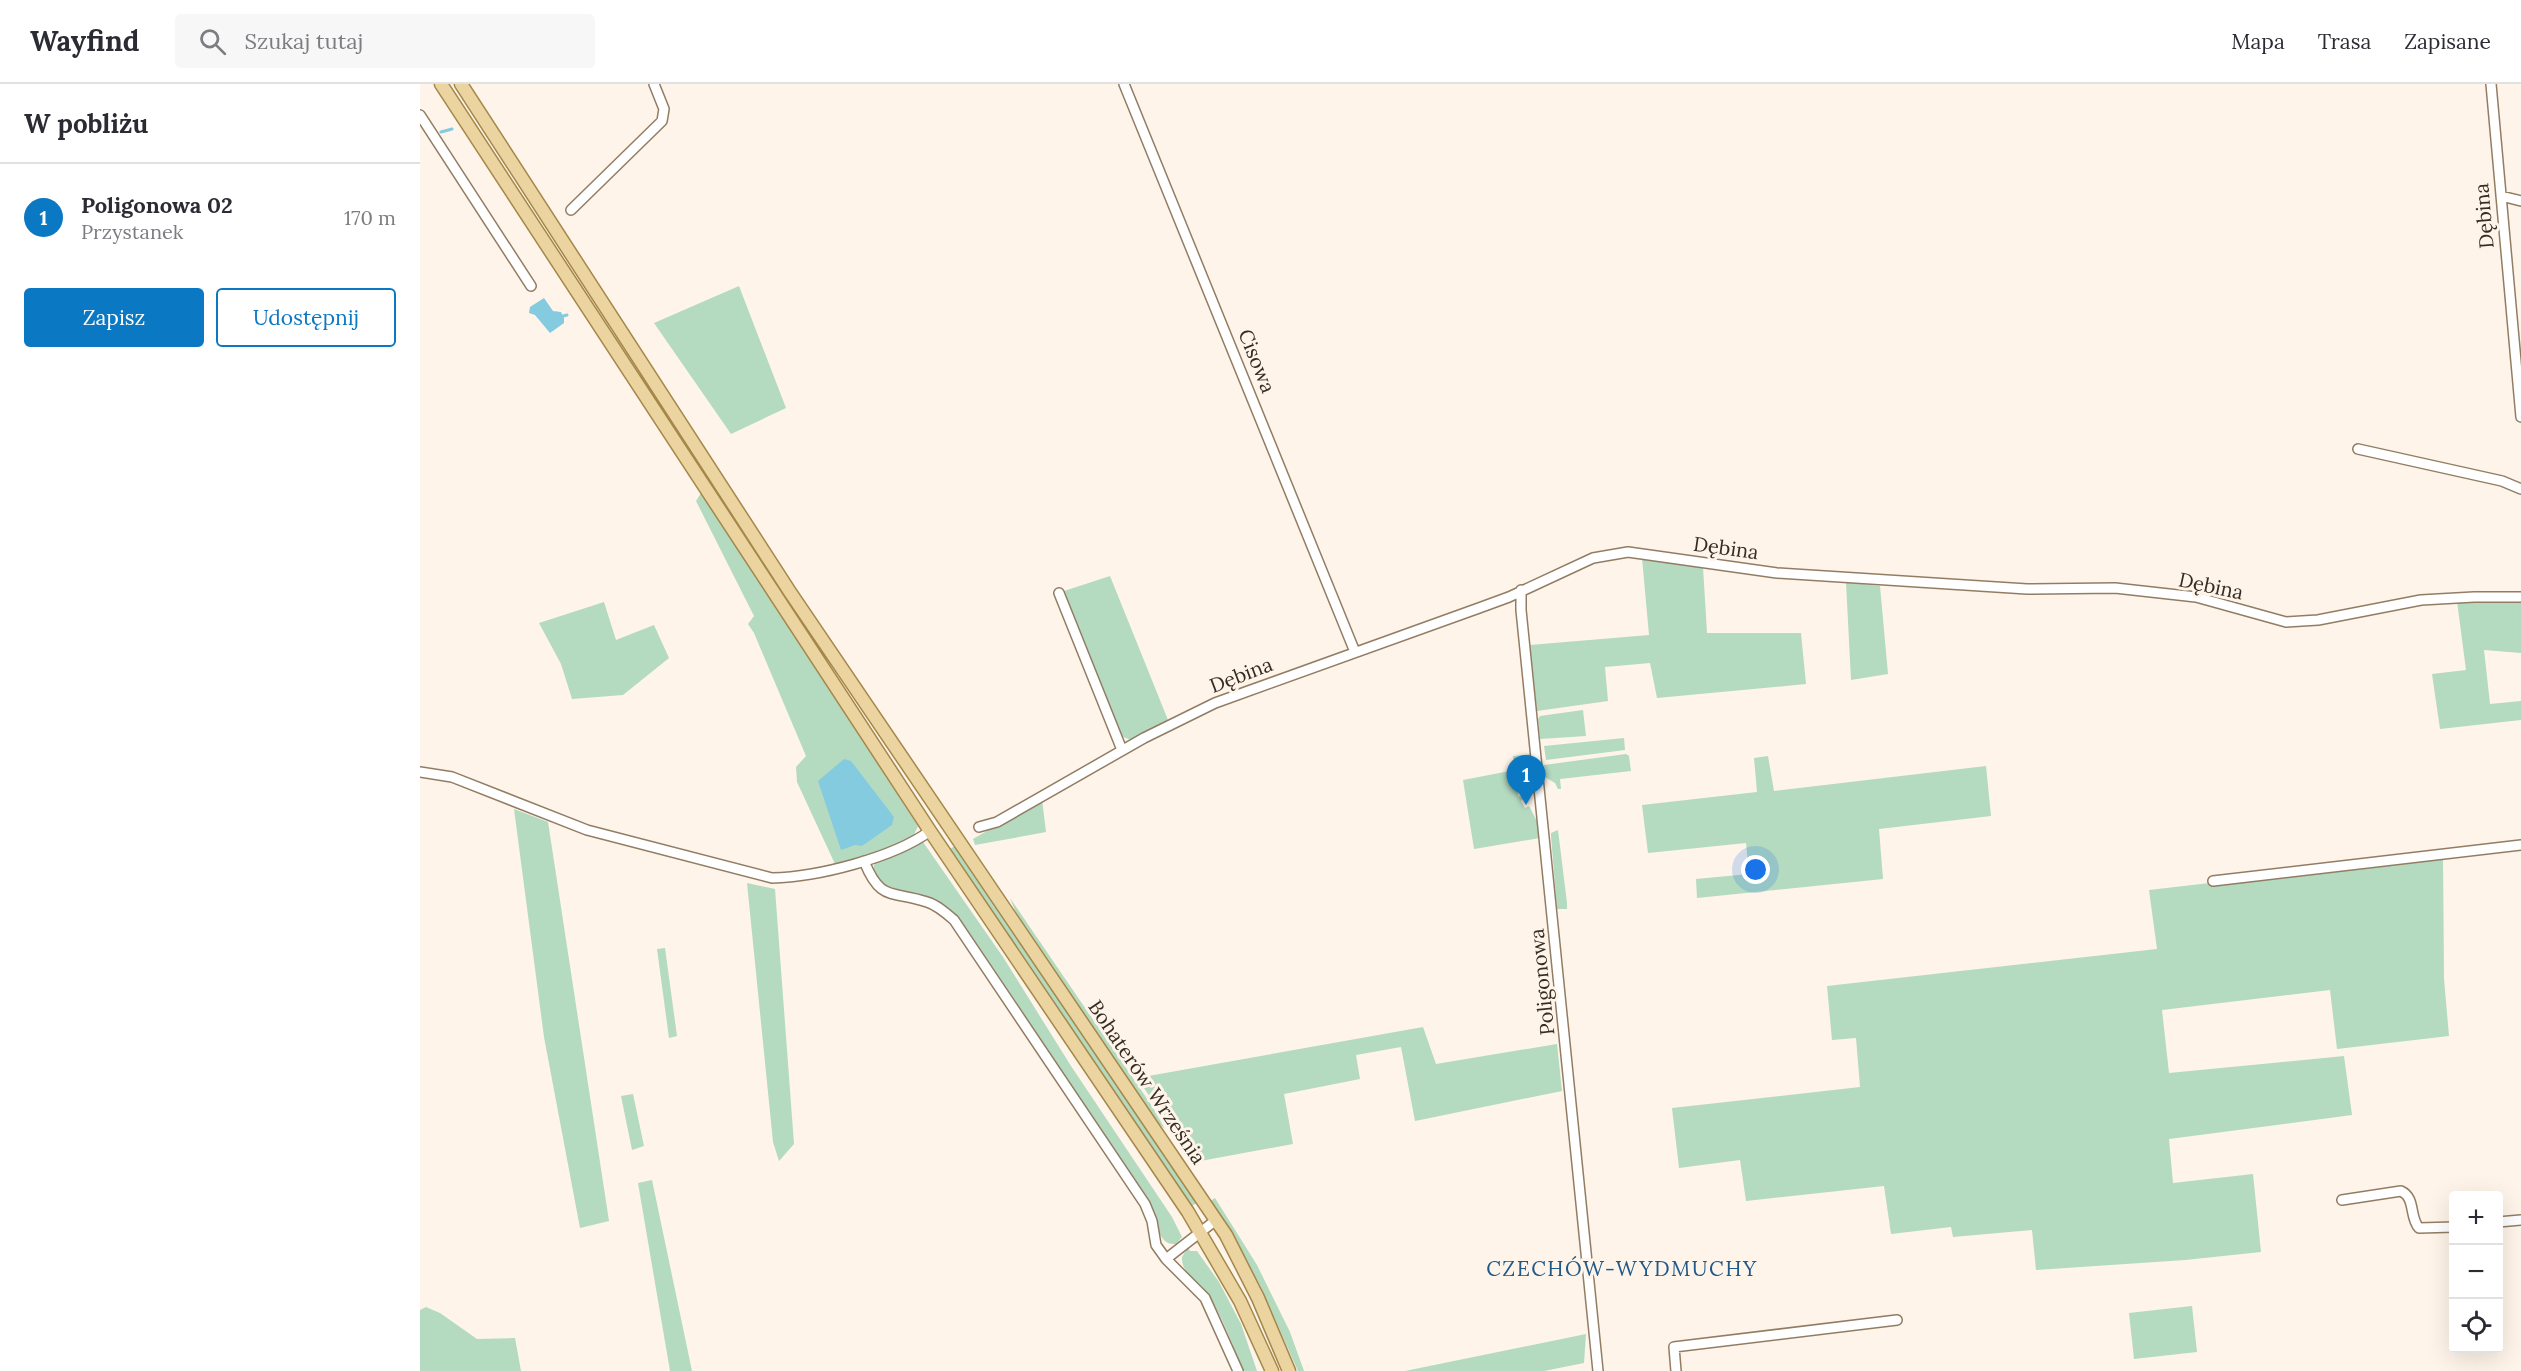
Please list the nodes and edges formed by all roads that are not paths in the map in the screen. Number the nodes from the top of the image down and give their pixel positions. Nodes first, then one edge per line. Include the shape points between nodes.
1 (441, 84) edge
2 (461, 84) edge
3 (654, 84) edge
4 (1124, 84) edge
5 (2491, 84) edge
6 (420, 115) edge
7 (2501, 196) junction
8 (2521, 201) edge
9 (571, 210) dead end
10 (531, 286) dead end
11 (2521, 417) edge
12 (2358, 449) dead end
13 (2521, 489) edge
14 (1521, 590) junction
15 (1059, 593) dead end
16 (1509, 597) junction
17 (2521, 597) edge
18 (1521, 607) junction
19 (1355, 652) junction
20 (1122, 750) junction
21 (420, 772) edge
22 (979, 827) dead end
23 (930, 831) junction
24 (2521, 845) edge
25 (864, 861) junction
26 (2213, 881) dead end
27 (2342, 1200) dead end
28 (1216, 1220) junction
29 (2521, 1220) edge
30 (2503, 1222) edge
31 (2449, 1227) edge
32 (1200, 1231) junction
33 (1166, 1259) junction
34 (1897, 1320) dead end
35 (1238, 1371) edge
36 (1272, 1371) edge
37 (1289, 1371) edge
38 (1598, 1371) edge
39 (1676, 1371) edge

1 - 23 main road, Bohaterów Września
2 - 28 main road, Bohaterów Września via 834,658
3 - 9 street via 664,117
4 - 19 street, Cisowa
5 - 7 street, Dębina
6 - 10 street
7 - 8 street
7 - 11 street, Dębina
12 - 13 street via 2502,481
14 - 16 street, Dębina
14 - 17 street, Dębina via 1593,558 1628,552 1777,573 2027,589 2115,588 2196,597 2286,622 2318,620 2421,600
14 - 18 street, Poligonowa
15 - 20 street
16 - 18 street
16 - 19 street, Dębina
18 - 38 street, Poligonowa
19 - 20 street, Dębina via 1215,703
20 - 22 street, Dębina via 997,822
21 - 25 street via 452,777 586,830 772,878 791,878
23 - 25 street via 902,848
23 - 32 main road, Bohaterów Września
24 - 26 street
25 - 33 street via 880,888 895,897 929,902 954,920 1145,1204 1156,1245
27 - 31 street via 2400,1191 2410,1200 2414,1223 2419,1228
28 - 32 street
28 - 37 main road, Bohaterów Września via 1258,1298
29 - 30 street
32 - 33 street
32 - 36 main road, Bohaterów Września via 1245,1310
33 - 35 street via 1205,1298
34 - 39 street via 1674,1347

